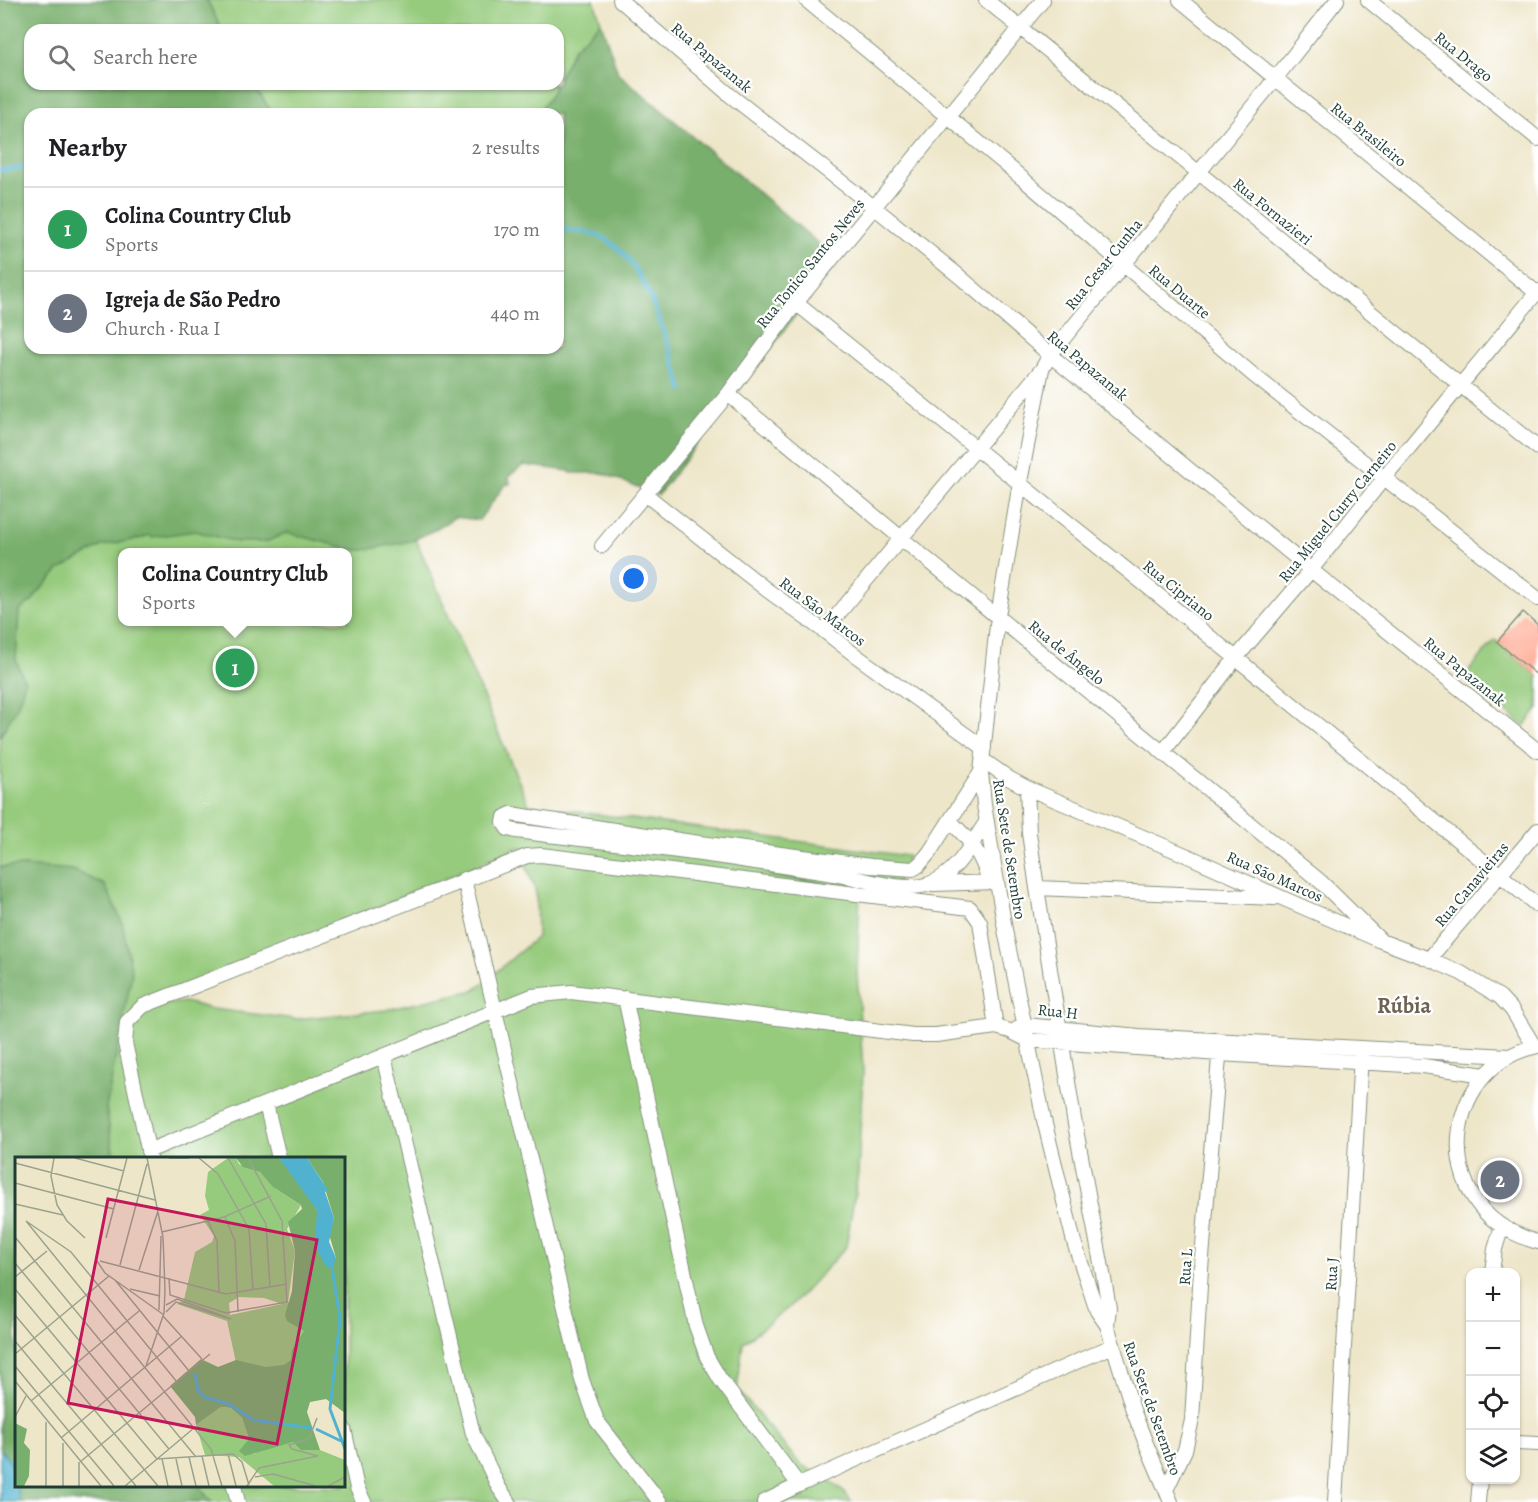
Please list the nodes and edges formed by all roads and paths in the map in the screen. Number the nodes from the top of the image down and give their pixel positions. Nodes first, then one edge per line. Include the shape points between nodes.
1 (620, 0) edge
2 (806, 0) edge
3 (986, 0) edge
4 (1044, 0) edge
5 (1180, 0) edge
6 (1338, 0) edge
7 (1368, 0) edge
8 (1020, 28) junction
9 (1275, 79) junction
10 (948, 118) junction
11 (1538, 139) edge
12 (1199, 172) junction
13 (875, 208) junction
14 (1125, 265) junction
15 (1538, 292) edge
16 (796, 303) junction
17 (1050, 356) junction
18 (1042, 369) junction
19 (1460, 386) junction
20 (728, 394) junction
21 (977, 448) junction
22 (1538, 448) edge
23 (1384, 478) junction
24 (1020, 482) junction
25 (645, 494) junction
26 (901, 538) junction
27 (602, 546) dead end
28 (1311, 570) junction
29 (1538, 599) edge
30 (998, 616) junction
31 (824, 631) junction
32 (1236, 658) junction
33 (1538, 750) edge
34 (1163, 752) junction
35 (983, 760) junction
36 (1027, 788) junction
37 (950, 821) junction
38 (987, 821) junction
39 (1538, 830) edge
40 (972, 843) junction
41 (1500, 876) junction
42 (464, 879) junction
43 (993, 882) junction
44 (928, 884) junction
45 (1037, 888) junction
46 (1282, 898) junction
47 (1538, 906) edge
48 (1380, 941) junction
49 (1429, 959) junction
50 (625, 998) junction
51 (494, 1012) junction
52 (1025, 1025) junction
53 (996, 1027) junction
54 (1060, 1027) junction
55 (1010, 1031) junction
56 (1028, 1040) junction
57 (1063, 1043) junction
58 (1536, 1046) edge
59 (1220, 1047) junction
60 (1360, 1055) junction
61 (384, 1056) junction
62 (1509, 1056) junction
63 (1485, 1075) junction
64 (266, 1104) junction
65 (149, 1155) edge
66 (279, 1157) edge
67 (1502, 1226) junction
68 (1538, 1242) edge
69 (1492, 1268) edge
70 (1107, 1325) junction
71 (1112, 1346) junction
72 (345, 1434) edge
73 (1520, 1443) edge
74 (1538, 1444) edge
75 (1480, 1484) edge
76 (799, 1485) junction
77 (234, 1487) edge
78 (1168, 1496) edge
79 (238, 1502) edge
80 (364, 1502) edge
81 (509, 1502) edge
82 (660, 1502) edge
83 (764, 1502) edge
84 (1335, 1502) edge
85 (1478, 1502) edge

1 - 13 street, Rua Papazanak via 731,96
2 - 10 street, Rua Duarte
3 - 8 street, Rua Fornazieri
4 - 8 street, Rua Tonico Santos Neves
5 - 9 street, Rua Brasileiro
6 - 9 street, Rua Cesar Cunha
7 - 11 street, Rua Drago
8 - 10 street, Rua Tonico Santos Neves
8 - 12 street, Rua Fornazieri
9 - 12 street, Rua Cesar Cunha
9 - 15 street, Rua Brasileiro
10 - 13 street, Rua Tonico Santos Neves
10 - 14 street, Rua Duarte
12 - 14 street, Rua Cesar Cunha
12 - 19 street, Rua Fornazieri
13 - 16 street, Rua Tonico Santos Neves
13 - 17 street, Rua Papazanak
14 - 17 street, Rua Cesar Cunha
14 - 23 street, Rua Duarte via 1252,374
15 - 19 street, Rua Miguel Curry Carneiro
16 - 20 street, Rua Tonico Santos Neves
16 - 21 street, Rua Cipriano
17 - 18 street, Rua Cesar Cunha
17 - 28 street, Rua Papazanak
18 - 21 street, Rua Cesar Cunha
18 - 24 street, Rua Sete de Setembro
19 - 22 street, Rua Fornazieri
19 - 23 street, Rua Miguel Curry Carneiro
20 - 25 street, Rua Tonico Santos Neves
20 - 26 street, Rua de Ângelo
21 - 24 street, Rua Cipriano
21 - 26 street, Rua Cesar Cunha
23 - 28 street, Rua Miguel Curry Carneiro
23 - 29 street, Rua Duarte
24 - 30 street, Rua Sete de Setembro
24 - 32 street, Rua Cipriano
25 - 27 street, Rua Tonico Santos Neves
25 - 31 street, Rua São Marcos
26 - 30 street, Rua de Ângelo
26 - 31 street, Rua Cesar Cunha
28 - 32 street, Rua Miguel Curry Carneiro
28 - 33 street, Rua Papazanak
30 - 34 street, Rua de Ângelo
30 - 35 street, Rua Sete de Setembro
31 - 35 street, Rua São Marcos
32 - 34 street, Rua Miguel Curry Carneiro
32 - 41 street, Rua Cipriano
34 - 48 street, Rua de Ângelo via 1321,882
35 - 36 street, Rua São Marcos
35 - 37 street
35 - 38 street, Rua Sete de Setembro
36 - 45 street, Rua Sete de Setembro
36 - 46 street, Rua São Marcos
37 - 40 street
37 - 44 street via 921,863 906,869 511,814 504,820 505,826 516,831 903,886
38 - 40 street
38 - 43 street, Rua Sete de Setembro
39 - 41 street, Rua Canavieiras
40 - 43 street
40 - 44 street via 950,871
41 - 47 street, Rua Cipriano
41 - 49 street, Rua Canavieiras
42 - 51 street
42 - 53 street via 527,855 541,855 970,908 980,922
42 - 65 street via 143,1006 127,1022 125,1043
43 - 44 street
43 - 52 street, Rua Sete de Setembro
45 - 46 street
45 - 54 street, Rua Sete de Setembro
46 - 48 street, Rua São Marcos
48 - 49 street, Rua São Marcos
49 - 58 street, Rua São Marcos via 1500,997
50 - 51 street via 572,992 532,996
50 - 53 street via 913,1035
50 - 76 street via 696,1326 707,1358
51 - 61 street
51 - 82 street via 582,1380 597,1421
52 - 54 street, Rua H
52 - 55 street, Rua H
52 - 56 street, Rua Sete de Setembro
53 - 55 street
54 - 57 street, Rua Sete de Setembro
54 - 59 street, Rua H
55 - 56 street, Rua H
56 - 57 street, Rua H
56 - 70 street, Rua Sete de Setembro via 1074,1242 1097,1311
57 - 59 street, Rua H
57 - 70 street, Rua Sete de Setembro via 1109,1308
58 - 62 street
59 - 60 street, Rua H
59 - 78 street, Rua L via 1192,1420
60 - 62 street, Rua H
60 - 63 street, Rua H
60 - 84 street, Rua J
61 - 64 street
61 - 81 street via 473,1434
62 - 63 street
63 - 67 street via 1468,1099 1459,1126 1459,1156 1466,1184 1482,1209
64 - 65 street
64 - 66 street
67 - 68 street
67 - 69 street
70 - 71 street, Rua Sete de Setembro
71 - 76 street
71 - 78 street, Rua Sete de Setembro
72 - 80 street via 357,1488
73 - 74 street
75 - 85 street
76 - 83 street
77 - 79 street

